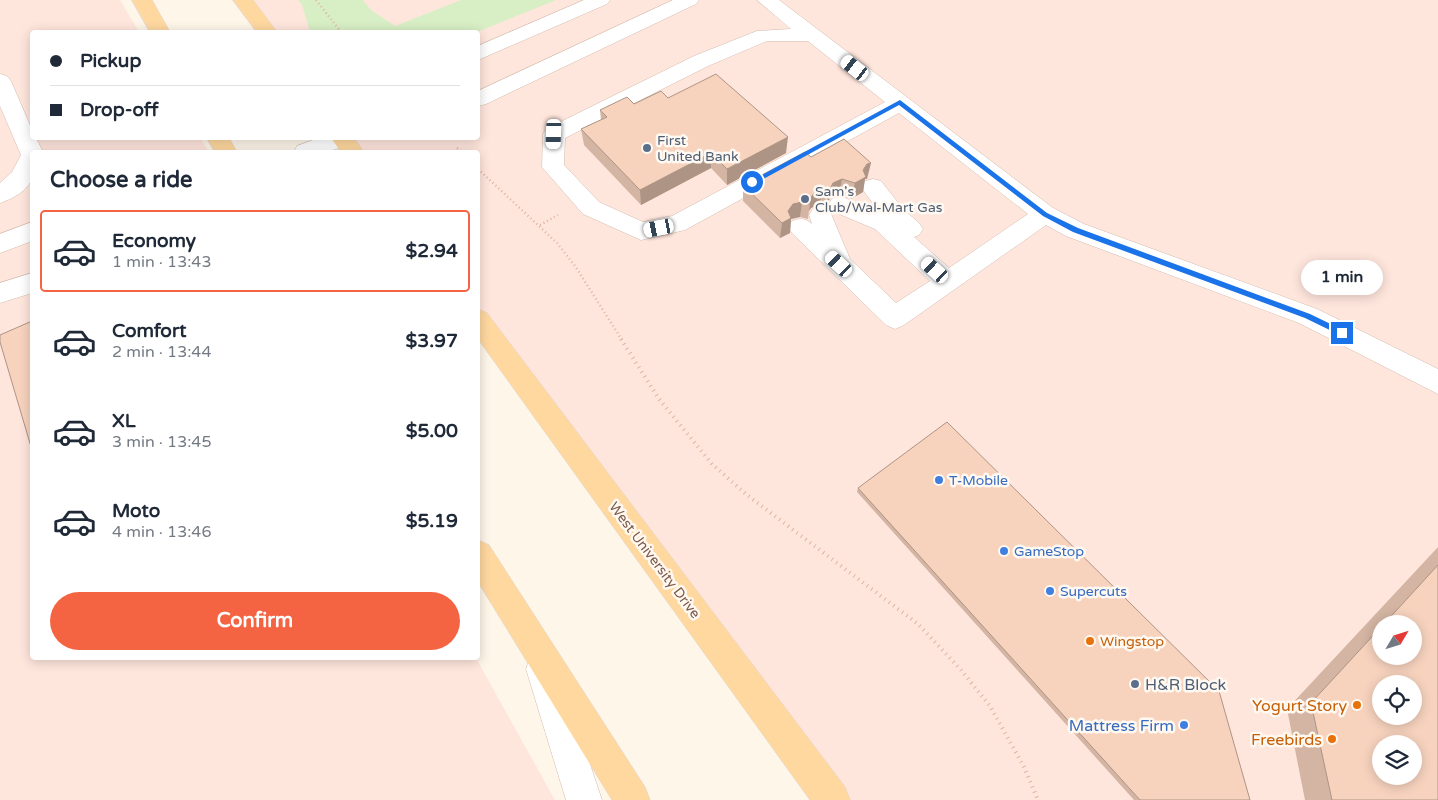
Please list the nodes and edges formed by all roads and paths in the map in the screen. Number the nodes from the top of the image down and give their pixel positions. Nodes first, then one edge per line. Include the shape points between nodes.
1 (142, 0) edge
2 (243, 0) edge
3 (316, 0) edge
4 (600, 0) edge
5 (689, 0) edge
6 (767, 0) edge
7 (159, 30) edge
8 (266, 30) edge
9 (339, 30) edge
10 (812, 35) junction
11 (480, 53) edge
12 (0, 81) edge
13 (480, 98) edge
14 (900, 102) junction
15 (333, 140) edge
16 (344, 140) edge
17 (457, 148) dead end
18 (30, 150) edge
19 (310, 150) edge
20 (351, 150) edge
21 (460, 150) edge
22 (30, 160) edge
23 (480, 170) edge
24 (0, 194) edge
25 (848, 200) junction
26 (1045, 214) junction
27 (889, 219) junction
28 (793, 231) edge
29 (30, 232) edge
30 (0, 244) edge
31 (839, 264) junction
32 (955, 277) junction
33 (30, 284) edge
34 (0, 293) edge
35 (480, 323) edge
36 (1438, 382) edge
37 (480, 557) edge
38 (534, 644) junction
39 (584, 800) edge
40 (632, 800) edge
41 (832, 800) edge
42 (1038, 800) edge

1 - 7 main road
2 - 8 main road
3 - 9 path
4 - 11 street
5 - 13 street
6 - 10 street
10 - 14 street
10 - 14 street via 764,35 701,61 554,134 553,167 591,208 641,231 677,224 752,192 807,163
12 - 18 street
14 - 26 street
15 - 19 street
16 - 20 main road
17 - 21 path
22 - 24 street via 11,190
23 - 42 path via 557,243 659,399 712,464 747,495 918,624 960,670 990,706 1024,767
25 - 27 street
25 - 27 street
25 - 31 street
26 - 32 street
26 - 36 street via 1075,230 1308,316
27 - 32 street
28 - 31 street
29 - 30 street
31 - 32 street via 896,318
33 - 34 street
35 - 41 main road, West University Drive
37 - 38 main road
38 - 39 street
38 - 40 main road

